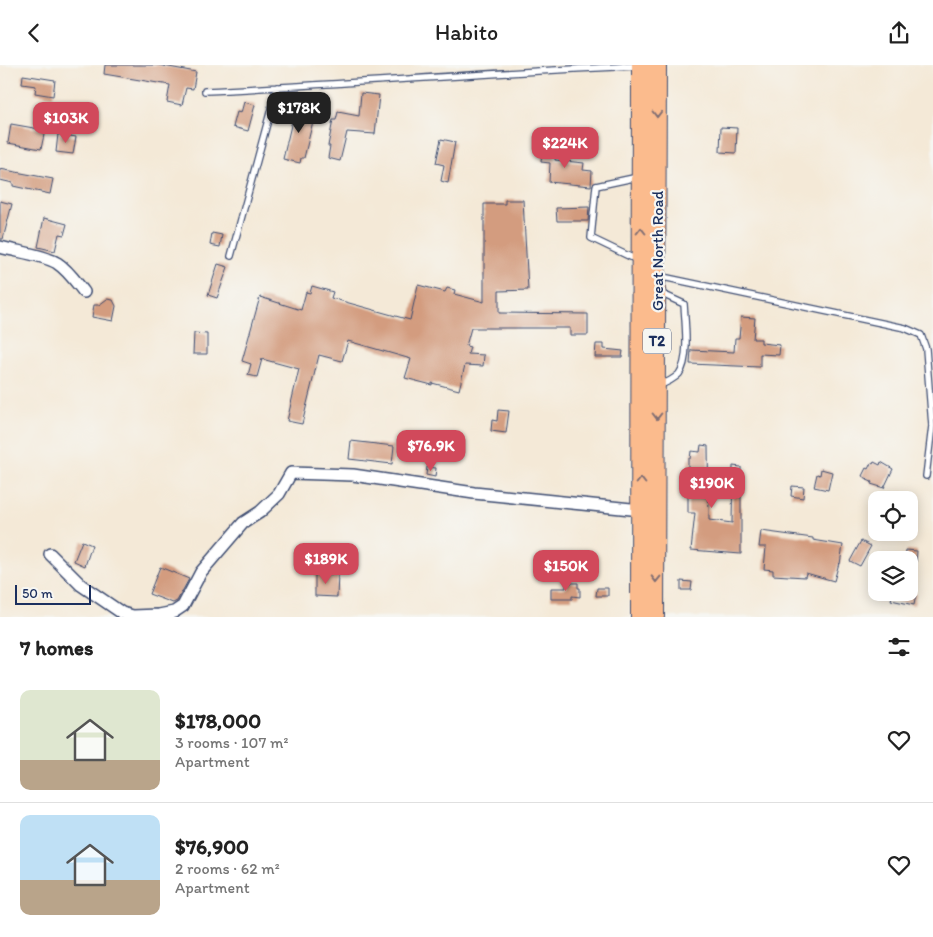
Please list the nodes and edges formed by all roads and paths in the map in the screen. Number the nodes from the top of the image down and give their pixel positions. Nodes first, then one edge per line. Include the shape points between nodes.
1 (646, 65) edge
2 (277, 87) junction
3 (205, 91) dead end
4 (641, 177) junction
5 (0, 247) edge
6 (232, 256) dead end
7 (649, 275) junction
8 (84, 291) dead end
9 (649, 389) junction
10 (926, 476) dead end
11 (641, 509) junction
12 (50, 554) dead end
13 (640, 617) edge
14 (656, 617) edge

1 - 2 lane
1 - 4 main road, Great North Road / T2
1 -> 7 main road, Great North Road / T2
2 - 3 lane
2 - 6 lane
7 -> 4 main road, Great North Road / T2
4 - 7 lane via 596,186 592,238
5 - 8 street via 57,263
7 - 9 main road, Great North Road / T2
7 - 9 main road, Great North Road / T2
7 - 9 lane via 684,304 686,342 679,373 670,381
7 - 10 lane via 905,328 920,335 926,349 932,425
11 -> 9 main road, Great North Road / T2
9 -> 14 main road, Great North Road / T2
11 - 12 street via 474,493 352,475 291,473 279,494 243,523 201,572 183,606 159,615 133,616 114,609 81,585
11 - 13 main road, Great North Road / T2

